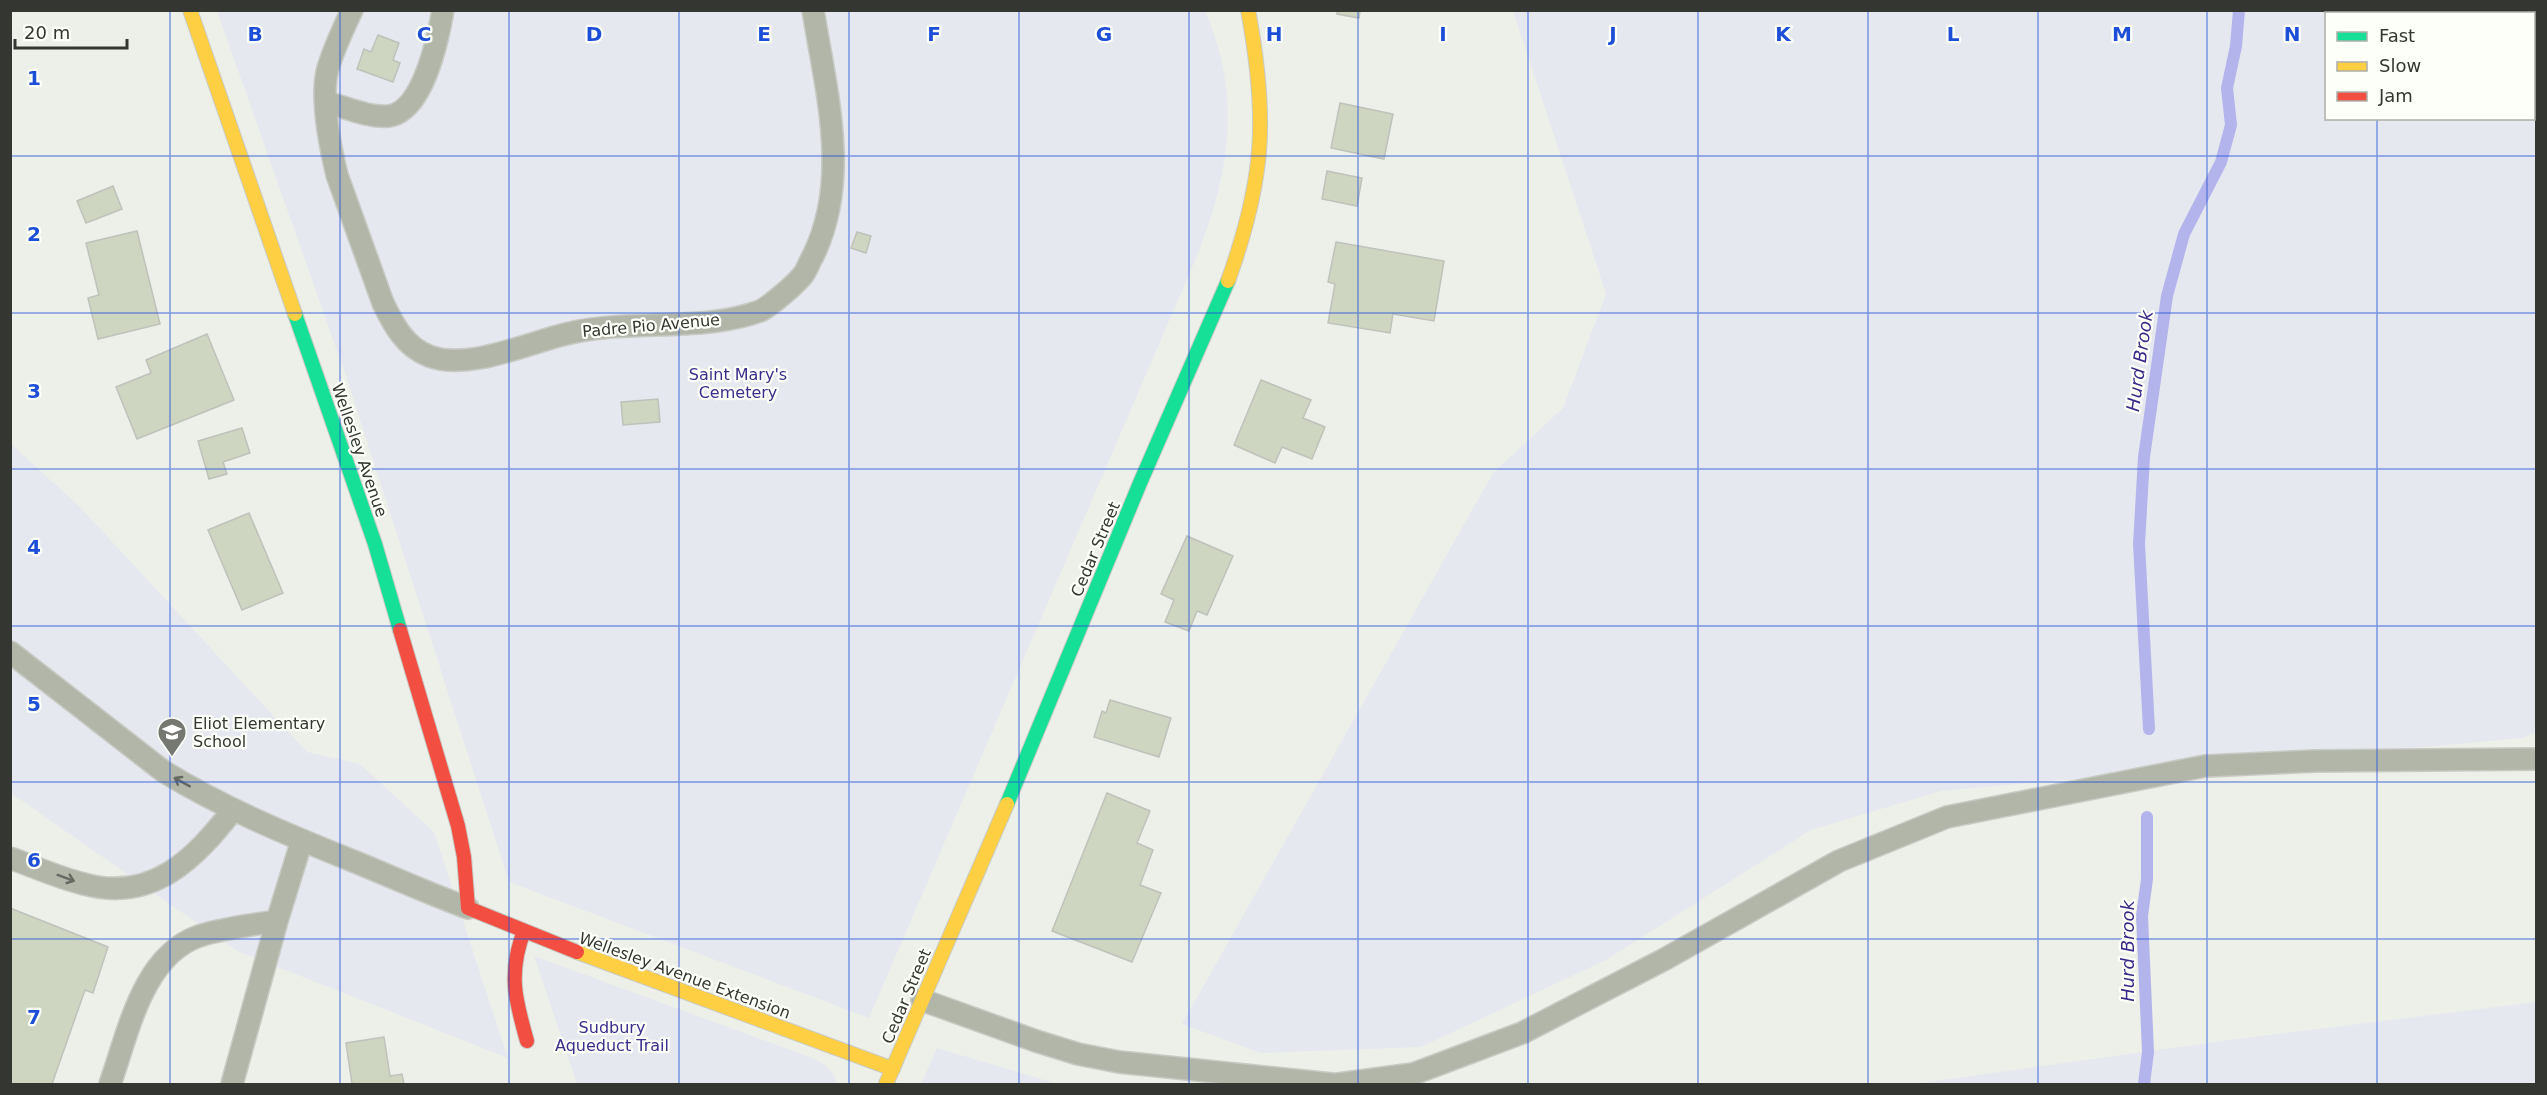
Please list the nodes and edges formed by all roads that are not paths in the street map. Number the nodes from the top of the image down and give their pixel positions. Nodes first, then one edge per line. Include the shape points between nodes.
1 (190, 10) edge
2 (352, 10) edge
3 (443, 10) edge
4 (813, 10) edge
5 (1248, 10) edge
6 (326, 102) junction
7 (10, 652) edge
8 (2536, 759) edge
9 (233, 810) junction
10 (302, 840) junction
11 (10, 858) edge
12 (468, 908) junction
13 (277, 921) junction
14 (524, 931) junction
15 (922, 1000) junction
16 (527, 1041) dead end
17 (892, 1069) junction
18 (110, 1084) edge
19 (232, 1084) edge
20 (886, 1084) edge
21 (1332, 1084) edge
22 (1338, 1084) edge

1 - 12 street, Wellesley Avenue via 381,565 458,826
2 - 6 lane, Padre Pio Avenue via 327,72
3 - 6 lane via 421,86 406,108 388,116
4 - 6 lane, Padre Pio Avenue via 828,99 833,179 819,244 803,276 762,310 718,321 593,329 464,360 429,357 401,336 382,303 337,175
5 - 15 street, Cedar Street via 1263,123 1258,177 1242,241
9 -> 7 lane via 163,771
8 - 22 lane via 2205,766 1947,817 1839,861 1665,959 1522,1033 1413,1074
9 - 10 lane
11 -> 9 lane via 84,884 139,886 156,881 187,861
10 - 12 lane
10 - 13 lane
12 - 14 street, Wellesley Avenue Extension
13 - 18 lane via 198,936 171,953 158,966 141,997
13 - 19 lane
14 - 16 street via 512,965 512,979
14 - 17 street, Wellesley Avenue Extension
15 - 17 street, Cedar Street
15 - 21 lane via 1078,1054 1119,1062
17 - 20 street, Cedar Street

